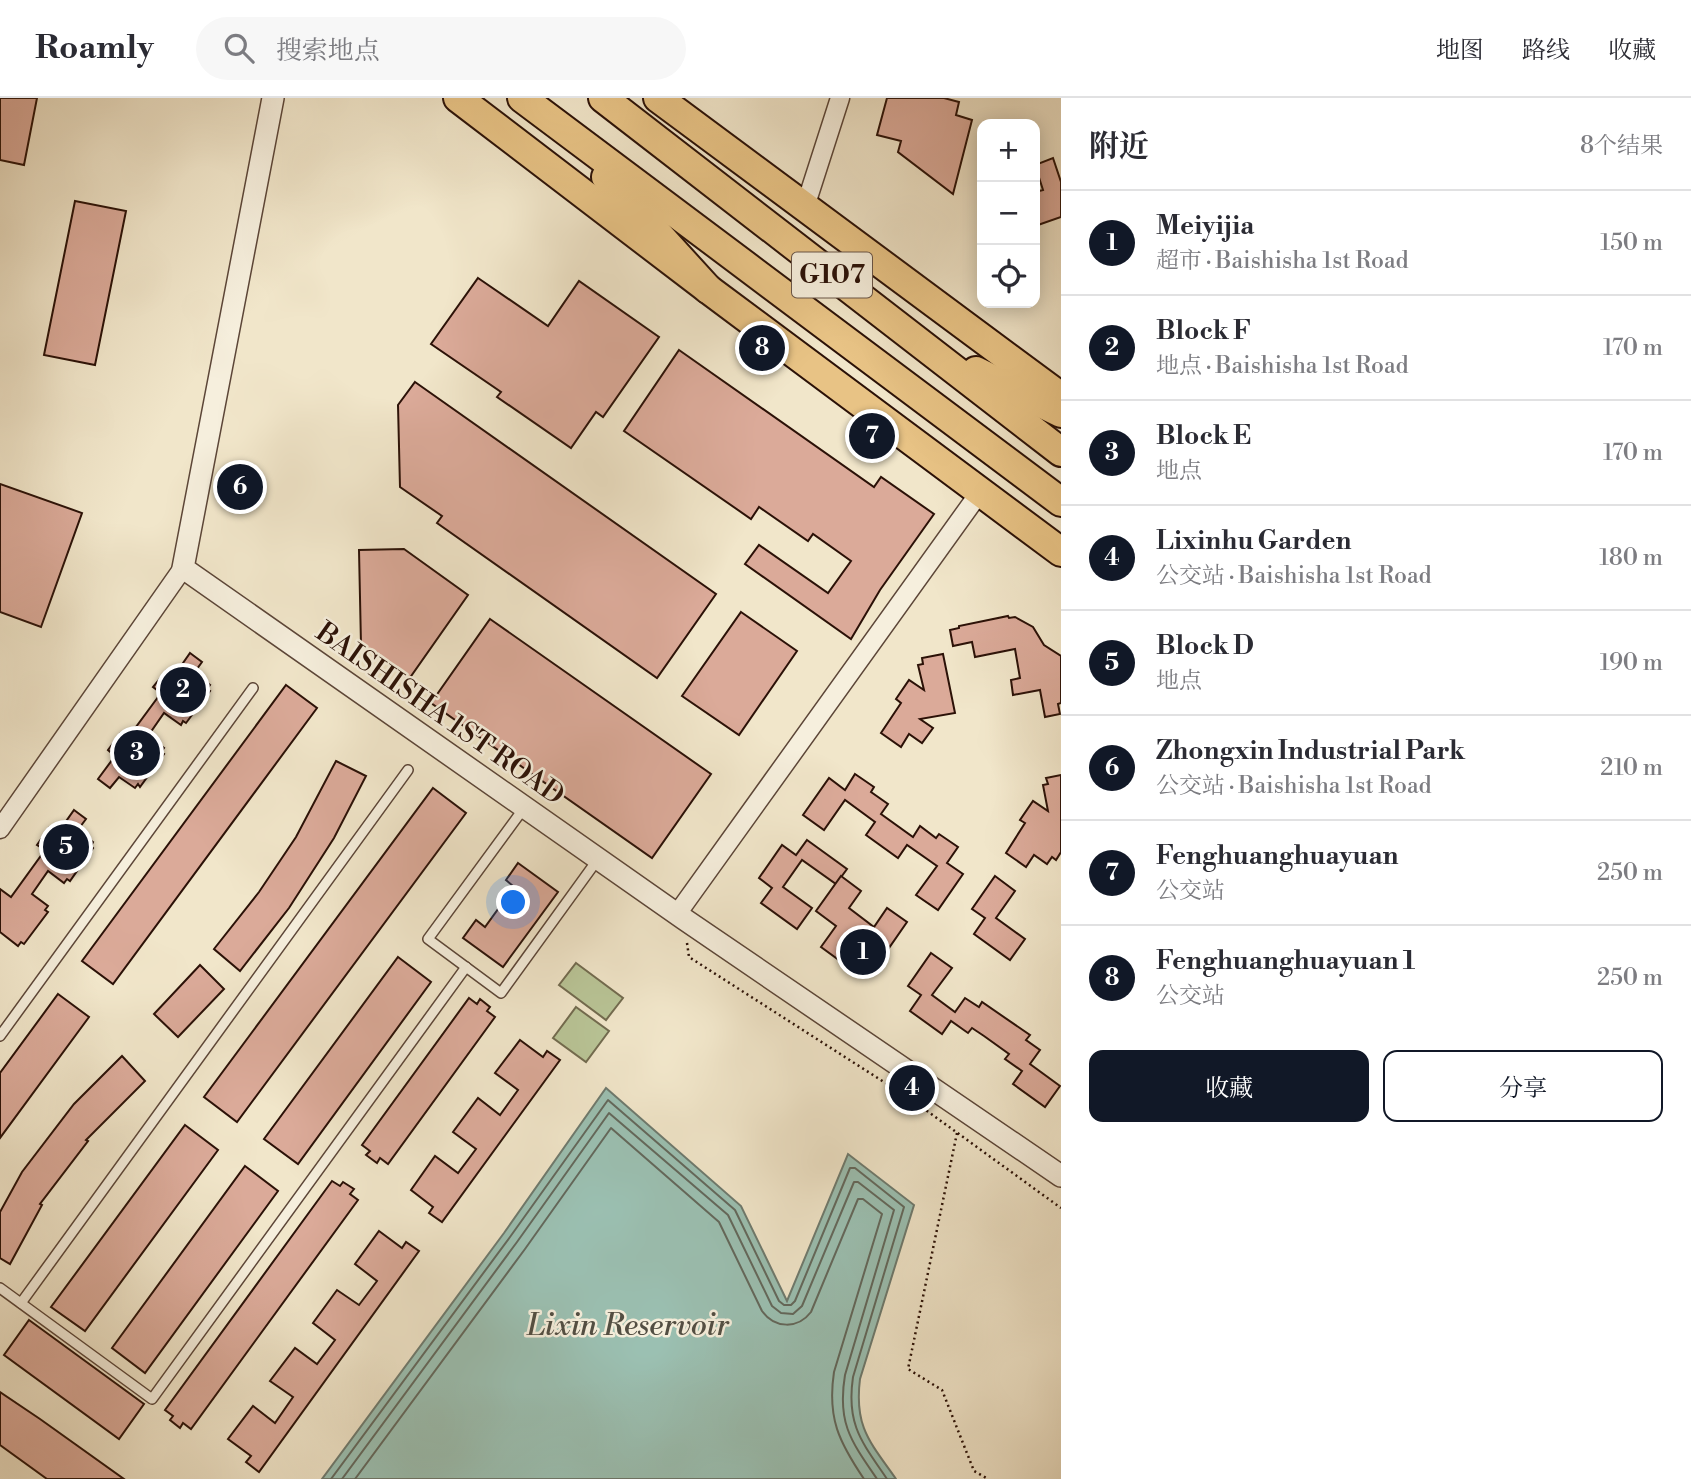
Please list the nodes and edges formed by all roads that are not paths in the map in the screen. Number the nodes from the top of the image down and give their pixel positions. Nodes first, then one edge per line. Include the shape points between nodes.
1 (273, 98) edge
2 (458, 98) edge
3 (522, 98) edge
4 (603, 98) edge
5 (658, 98) edge
6 (840, 98) edge
7 (561, 128) junction
8 (805, 207) junction
9 (708, 289) junction
10 (920, 343) junction
11 (1061, 397) edge
12 (1061, 413) edge
13 (1061, 452) edge
14 (980, 492) junction
15 (1061, 502) edge
16 (1061, 552) edge
17 (183, 568) junction
18 (253, 688) dead end
19 (408, 770) dead end
20 (524, 808) junction
21 (0, 829) edge
22 (598, 859) junction
23 (681, 916) junction
24 (466, 967) junction
25 (0, 1036) edge
26 (1061, 1176) edge
27 (0, 1287) edge
28 (21, 1303) junction

1 - 17 street
2 - 9 main road
3 - 7 main road, G107
4 - 10 main road, G107
5 - 8 main road
6 - 8 street
7 - 9 main road
7 - 15 main road, G107
8 - 11 main road
9 - 14 main road
10 - 12 main road
10 - 13 main road, G107
14 - 16 main road
14 - 23 street
17 - 20 street, BAISHISHA 1ST ROAD
17 - 21 street
18 - 25 lane
19 - 28 lane
20 - 22 street, BAISHISHA 1ST ROAD
20 - 24 lane via 428,939
22 - 23 street, BAISHISHA 1ST ROAD
22 - 24 lane via 501,993
23 - 26 street, BAISHISHA 1ST ROAD
24 - 28 lane via 152,1399
27 - 28 lane

